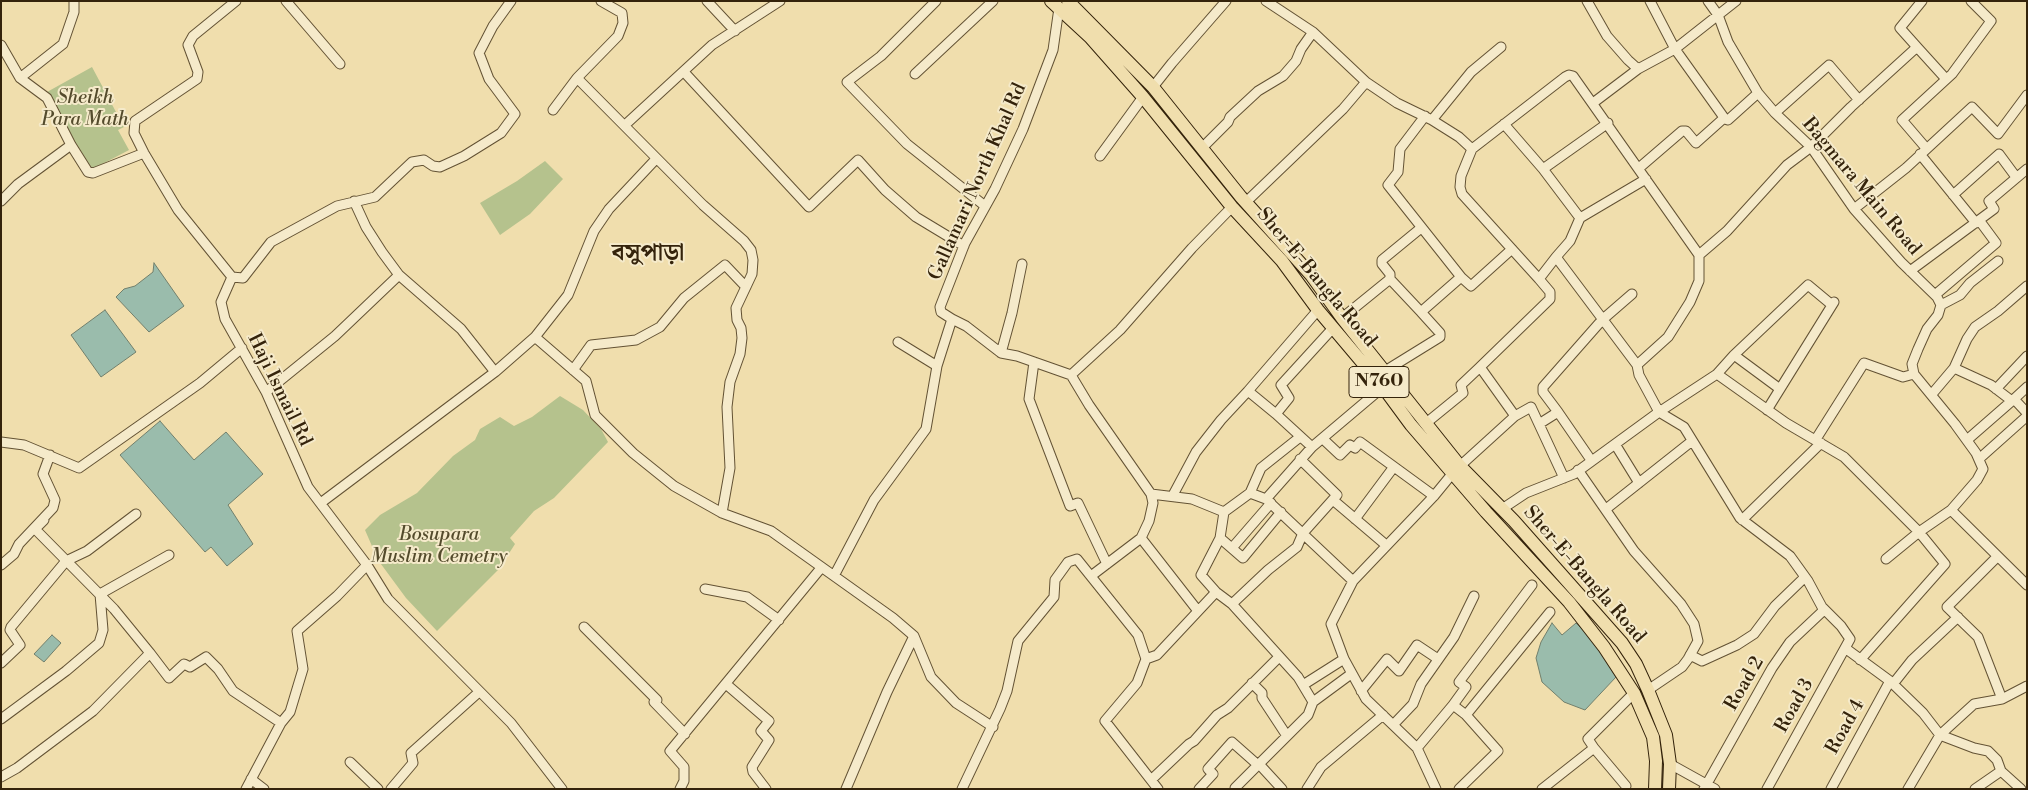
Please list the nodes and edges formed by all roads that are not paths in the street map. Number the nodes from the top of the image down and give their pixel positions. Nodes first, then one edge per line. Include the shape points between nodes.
1 (74, 1) edge
2 (236, 1) edge
3 (286, 1) edge
4 (511, 1) edge
5 (601, 1) edge
6 (707, 1) edge
7 (780, 1) edge
8 (936, 1) edge
9 (993, 1) edge
10 (1226, 1) edge
11 (1266, 1) edge
12 (1587, 1) edge
13 (1650, 1) edge
14 (1708, 1) edge
15 (1736, 1) edge
16 (1922, 1) edge
17 (1971, 1) edge
18 (1059, 3) edge
19 (1718, 15) junction
20 (734, 31) junction
21 (1313, 32) junction
22 (1, 45) edge
23 (1502, 47) dead end
24 (1917, 47) junction
25 (1675, 49) junction
26 (340, 64) dead end
27 (1638, 69) junction
28 (684, 72) junction
29 (915, 74) dead end
30 (20, 78) junction
31 (577, 78) junction
32 (1946, 79) junction
33 (1366, 82) junction
34 (1153, 87) junction
35 (1758, 92) junction
36 (2027, 95) edge
37 (1143, 97) junction
38 (1859, 100) junction
39 (1593, 102) junction
40 (553, 110) dead end
41 (1775, 113) junction
42 (1429, 118) junction
43 (1724, 118) junction
44 (1608, 123) junction
45 (1504, 124) junction
46 (625, 125) junction
47 (71, 145) junction
48 (1811, 147) junction
49 (1202, 148) junction
50 (1472, 149) junction
51 (1923, 151) junction
52 (144, 153) junction
53 (1100, 156) dead end
54 (656, 159) junction
55 (1639, 168) junction
56 (1543, 169) junction
57 (2027, 169) edge
58 (2016, 177) junction
59 (1646, 179) junction
60 (1954, 195) junction
61 (1, 200) edge
62 (354, 201) junction
63 (985, 206) junction
64 (1250, 206) junction
65 (1232, 207) junction
66 (1854, 209) junction
67 (1580, 218) junction
68 (1244, 221) junction
69 (1977, 221) junction
70 (1421, 228) junction
71 (964, 246) junction
72 (1512, 249) junction
73 (1699, 255) junction
74 (1556, 257) junction
75 (1998, 261) dead end
76 (1022, 264) dead end
77 (1910, 271) junction
78 (399, 275) junction
79 (232, 277) junction
80 (1461, 277) junction
81 (1390, 279) junction
82 (1539, 279) junction
83 (2027, 286) edge
84 (746, 287) junction
85 (1632, 294) dead end
86 (1935, 295) junction
87 (1941, 305) junction
88 (1318, 310) junction
89 (1421, 312) junction
90 (1342, 318) junction
91 (952, 319) junction
92 (1602, 320) junction
93 (1333, 328) junction
94 (535, 337) junction
95 (898, 342) dead end
96 (242, 348) junction
97 (1001, 353) junction
98 (1734, 355) junction
99 (2027, 356) edge
100 (1034, 362) junction
101 (1637, 365) junction
102 (937, 366) junction
103 (1480, 367) junction
104 (1954, 368) junction
105 (573, 370) junction
106 (1385, 371) junction
107 (495, 372) junction
108 (1717, 374) junction
109 (1914, 374) junction
110 (1071, 375) junction
111 (1383, 387) junction
112 (2027, 387) edge
113 (1780, 389) junction
114 (1996, 389) junction
115 (1248, 391) junction
116 (266, 392) junction
117 (1932, 394) junction
118 (2013, 400) junction
119 (1767, 410) junction
120 (1558, 412) junction
121 (1659, 412) junction
122 (1276, 414) junction
123 (2027, 414) edge
124 (1515, 416) junction
125 (1425, 424) junction
126 (1539, 424) junction
127 (1300, 437) junction
128 (1323, 439) junction
129 (1967, 440) junction
130 (1692, 441) junction
131 (1819, 441) junction
132 (1, 442) edge
133 (1615, 444) junction
134 (1312, 447) junction
135 (50, 455) junction
136 (1300, 459) junction
137 (1979, 459) junction
138 (1591, 460) junction
139 (1394, 468) junction
140 (1456, 470) junction
141 (1578, 470) junction
142 (1564, 478) junction
143 (1639, 483) junction
144 (1250, 493) junction
145 (1151, 494) junction
146 (1173, 495) junction
147 (1434, 496) junction
148 (1333, 500) junction
149 (1268, 501) junction
150 (322, 502) junction
151 (1502, 509) junction
152 (1606, 510) junction
153 (1951, 510) junction
154 (1224, 512) junction
155 (1281, 512) junction
156 (722, 513) junction
157 (136, 514) dead end
158 (1355, 519) junction
159 (44, 520) junction
160 (1742, 520) junction
161 (1514, 521) junction
162 (1503, 531) junction
163 (1919, 532) junction
164 (1303, 533) junction
165 (1141, 538) junction
166 (1220, 538) junction
167 (1386, 545) junction
168 (1232, 548) junction
169 (169, 555) dead end
170 (1998, 557) junction
171 (1886, 559) dead end
172 (66, 561) junction
173 (1107, 564) junction
174 (367, 565) junction
175 (1, 566) edge
176 (822, 568) junction
177 (1089, 574) junction
178 (834, 576) junction
179 (1805, 577) junction
180 (1353, 581) junction
181 (1532, 585) dead end
182 (2027, 586) edge
183 (705, 589) dead end
184 (1216, 592) junction
185 (100, 594) junction
186 (1474, 596) dead end
187 (1574, 598) junction
188 (1232, 604) junction
189 (1824, 610) junction
190 (1198, 611) junction
191 (1550, 612) dead end
192 (1958, 617) junction
193 (779, 620) junction
194 (584, 627) dead end
195 (914, 636) junction
196 (1845, 648) junction
197 (150, 653) junction
198 (1690, 655) junction
199 (1279, 657) junction
200 (1146, 659) junction
201 (1344, 659) junction
202 (1438, 660) junction
203 (1860, 660) junction
204 (1, 663) edge
205 (1351, 674) junction
206 (1892, 682) junction
207 (1252, 683) junction
208 (726, 684) junction
209 (1303, 686) junction
210 (2027, 686) edge
211 (1648, 690) junction
212 (1361, 691) junction
213 (479, 692) junction
214 (1634, 692) junction
215 (2002, 699) junction
216 (1313, 702) junction
217 (1454, 705) junction
218 (1383, 715) junction
219 (1466, 715) junction
220 (1, 719) edge
221 (281, 723) junction
222 (1393, 725) junction
223 (993, 727) junction
224 (685, 734) junction
225 (1940, 735) junction
226 (1287, 736) junction
227 (1417, 748) junction
228 (1594, 748) junction
229 (350, 762) dead end
230 (1258, 764) junction
231 (1670, 764) junction
232 (2001, 770) junction
233 (1, 777) edge
234 (251, 779) junction
235 (1151, 780) junction
236 (1626, 786) dead end
237 (1705, 786) edge
238 (1235, 788) edge
239 (246, 789) edge
240 (264, 789) edge
241 (378, 789) edge
242 (391, 789) edge
243 (562, 789) edge
244 (680, 789) edge
245 (766, 789) edge
246 (846, 789) edge
247 (962, 789) edge
248 (1158, 789) edge
249 (1199, 789) edge
250 (1282, 789) edge
251 (1307, 789) edge
252 (1436, 789) edge
253 (1459, 789) edge
254 (1542, 789) edge
255 (1655, 789) edge
256 (1669, 789) edge
257 (1715, 789) edge
258 (1767, 789) edge
259 (1831, 789) edge
260 (1908, 789) edge
261 (1975, 789) edge
262 (2021, 789) edge

1 - 30 street via 74,12 63,44
2 - 52 street via 193,36 188,45 198,72 197,79 135,121 134,133
3 - 26 street
4 - 62 street via 479,53 489,79 515,114 501,133 440,167 424,160 412,162 375,197
5 - 31 street via 622,12 623,23 618,36
6 - 20 street
7 - 20 street
8 - 63 street via 880,56 847,82 907,144
9 - 29 street
10 - 34 street
11 - 21 street
12 - 27 street via 1607,36
13 - 25 street
14 - 19 street, Bagmara Main Road
15 - 19 street
16 - 24 street via 1900,28
17 - 32 street via 1991,21
18 - 34 highway, Sher-E-Bangla Road / N760
18 - 37 highway, Sher-E-Bangla Road / N760
18 - 63 street, Gallamari North Khal Rd via 1053,50 1023,129
19 - 25 street
19 - 35 street, Bagmara Main Road via 1728,42
20 - 28 street via 712,45
21 - 33 street
21 - 49 street via 1283,76 1251,98
22 - 30 street
23 - 42 street via 1472,72
24 - 32 street
24 - 38 street
25 - 27 street
25 - 43 street
27 - 39 street
28 - 46 street
28 - 71 street via 809,207 858,160 916,217
30 - 47 street via 47,98
31 - 40 street
31 - 46 street
32 - 51 street via 1902,120
33 - 42 street via 1397,103
33 - 64 street
34 - 49 highway, Sher-E-Bangla Road / N760
35 - 41 street, Bagmara Main Road
35 - 43 street via 1728,120
36 - 51 street via 1998,134 1972,107
37 - 53 street
37 - 65 highway, Sher-E-Bangla Road / N760
38 - 41 street via 1829,65
38 - 48 street
39 - 44 street
39 - 45 street via 1569,75
41 - 48 street, Bagmara Main Road
42 - 50 street
42 - 70 street via 1400,149 1398,172 1388,184
43 - 55 street via 1696,143 1686,131 1682,131
44 - 55 street
44 - 56 street
45 - 50 street
45 - 56 street
46 - 54 street
47 - 52 street via 84,168 93,173
47 - 61 street
48 - 66 street, Bagmara Main Road
48 - 73 street via 1787,165 1727,231
49 - 64 highway, Sher-E-Bangla Road / N760
50 - 72 street via 1461,176 1462,194
51 - 60 street
51 - 66 street
52 - 79 street via 178,210
54 - 84 street via 751,250 754,260
54 - 94 street via 609,209 594,232 568,295
55 - 59 street
56 - 67 street
57 - 58 street
58 - 60 street via 1999,154
58 - 69 street via 1990,201 1994,209
59 - 67 street
59 - 73 street
60 - 69 street
62 - 78 street via 366,227
62 - 79 street via 337,206 271,242 243,278
63 - 71 street, Gallamari North Khal Rd
64 - 68 highway
64 - 90 highway, Sher-E-Bangla Road / N760 via 1311,275
65 - 68 highway, Sher-E-Bangla Road / N760
65 - 110 street via 1120,330
66 - 77 street, Bagmara Main Road
67 - 74 street via 1570,242
68 - 88 highway, Sher-E-Bangla Road / N760 via 1282,261
69 - 77 street
69 - 86 street via 1996,243
70 - 80 street
70 - 81 street via 1382,260
71 - 91 street, Gallamari North Khal Rd via 940,307 941,312
72 - 80 street via 1471,286
72 - 82 street
73 - 101 street via 1699,282 1690,302 1668,337
74 - 82 street
74 - 92 street
75 - 87 street via 1960,295
76 - 97 street
77 - 86 street, Bagmara Main Road
78 - 107 street via 461,329
78 - 116 street via 335,336
79 - 96 street, Haji Ismail Rd via 221,302 225,319
80 - 89 street
81 - 89 street
81 - 90 street
82 - 103 street via 1550,292 1550,299
83 - 104 street via 1975,327
84 - 105 street via 725,265 684,298 660,327 636,340 591,345
84 - 156 street via 736,308 742,338 727,407 730,468
85 - 92 street
86 - 87 street, Bagmara Main Road
87 - 109 street via 1918,348 1912,364
88 - 93 highway, Sher-E-Bangla Road / N760
88 - 115 street
89 - 106 street via 1440,333 1440,338
90 - 106 highway, Sher-E-Bangla Road / N760
91 - 97 street
91 - 102 street
92 - 101 street
92 - 120 street via 1543,387 1543,392
93 - 111 highway, Sher-E-Bangla Road / N760
93 - 122 street via 1281,385 1289,398
94 - 105 street
94 - 107 street
95 - 102 street
96 - 116 street, Haji Ismail Rd
96 - 135 street via 200,383 79,468
97 - 100 street
98 - 108 street
98 - 113 street
98 - 113 street via 1808,285 1833,303
99 - 114 street
100 - 110 street
100 - 173 street via 1029,399 1070,506 1078,503
101 - 121 street
102 - 178 street via 926,429 874,500
103 - 124 street
103 - 125 street via 1461,385 1463,392
104 - 114 street
104 - 117 street
105 - 156 street via 586,381 595,415 632,453 674,486
106 - 125 highway, Sher-E-Bangla Road / N760
107 - 150 street
108 - 119 street
108 - 121 street
109 - 117 street
109 - 131 street via 1904,377 1864,363
110 - 145 street
111 - 128 street
111 - 140 highway, Sher-E-Bangla Road / N760 via 1411,425
112 - 118 street
113 - 119 street
114 - 118 street
115 - 122 street
115 - 146 street via 1196,452
116 - 150 street, Haji Ismail Rd via 308,487
117 - 129 street
118 - 123 street
118 - 129 street
119 - 131 street
120 - 126 street
120 - 138 street
121 - 130 street via 1684,427
121 - 133 street
122 - 127 street
123 - 137 street
124 - 126 street via 1531,407
124 - 140 street
125 - 140 highway, Sher-E-Bangla Road / N760
126 - 142 street
127 - 134 street
127 - 144 street via 1261,468
128 - 134 street
128 - 139 street via 1340,455 1350,445 1355,448 1360,442
129 - 137 street
130 - 143 street
130 - 160 street
131 - 160 street
131 - 163 street via 1844,457
132 - 135 street via 24,445
133 - 138 street
133 - 143 street
134 - 136 street
135 - 159 street via 43,474 55,500
136 - 148 street via 1337,495
136 - 149 street
137 - 153 street via 1983,469 1977,480
138 - 141 street
139 - 147 street
139 - 158 street
140 - 147 street
140 - 151 highway, Sher-E-Bangla Road / N760
140 - 162 highway, Sher-E-Bangla Road / N760
141 - 142 street
141 - 152 street
142 - 151 street via 1526,493
143 - 152 street
144 - 149 street
144 - 154 street
145 - 146 street
145 - 165 street via 1152,510
146 - 154 street
147 - 167 street
148 - 158 street
148 - 164 street
149 - 155 street
149 - 168 street
150 - 174 street, Haji Ismail Rd
151 - 161 highway, Sher-E-Bangla Road / N760
152 - 198 street via 1694,624 1698,641
153 - 163 street
153 - 170 street
154 - 166 street
155 - 164 street
155 - 168 street via 1243,558
156 - 176 street via 771,531
157 - 172 street via 86,551
158 - 167 street
159 - 172 street via 35,529
159 - 175 street
160 - 179 street via 1790,556
161 - 162 highway
161 - 187 highway, Sher-E-Bangla Road / N760
162 - 187 highway, Sher-E-Bangla Road / N760
163 - 171 street
163 - 203 street via 1945,564
164 - 180 street
164 - 188 street via 1297,547
165 - 173 street
165 - 190 street
166 - 168 street
166 - 184 street via 1201,575
167 - 180 street
169 - 185 street
170 - 182 street
170 - 192 street via 1948,607
172 - 185 street
172 - 204 street via 11,627 20,644
173 - 177 street via 1091,576
174 - 213 street, Haji Ismail Rd via 388,599
174 - 221 street via 338,596 297,631 303,669 290,712
176 - 178 street
176 - 193 street
177 - 200 street via 1138,635
177 - 223 street via 1077,558 1068,562 1055,580 1054,597 1018,641 1007,691
178 - 195 street
179 - 189 street
179 - 198 street via 1775,606 1754,634 1702,661
180 - 201 street via 1331,624
181 - 217 street via 1459,682 1466,687
183 - 193 street via 747,597
184 - 188 street
184 - 190 street
185 - 197 street
185 - 220 street via 103,630 99,643 66,672
186 - 202 street via 1454,637
187 - 211 highway, Sher-E-Bangla Road / N760 via 1622,643
187 - 214 highway, Sher-E-Bangla Road / N760
188 - 199 street
189 - 196 street, Road 3 via 1850,639
189 - 237 street, Road 2 via 1790,642 1772,668
190 - 200 street via 1157,655
191 - 219 street
192 - 206 street, Road 4
192 - 215 street via 1978,636
193 - 208 street
194 - 224 street via 657,700 654,702
195 - 223 street via 931,677 956,703
195 - 246 street
196 - 203 street
196 - 258 street, Road 3
197 - 221 street via 169,678 184,664 190,667 206,657 233,691
197 - 233 street via 93,711
198 - 211 street via 1682,667
199 - 207 street
199 - 209 street
200 - 235 street via 1136,683 1105,721
201 - 205 street
201 - 209 street
202 - 212 street via 1417,645 1400,671 1387,659
202 - 222 street via 1421,684 1413,704
203 - 206 street
205 - 212 street
205 - 216 street
206 - 225 street
206 - 259 street, Road 4
207 - 226 street via 1262,693 1262,698
207 - 235 street
208 - 224 street
208 - 245 street via 769,722 762,731 770,740 752,767
209 - 216 street
210 - 215 street
211 - 231 highway, Sher-E-Bangla Road / N760 via 1666,735
212 - 218 street
213 - 242 street via 411,754 413,763
213 - 243 street, Haji Ismail Rd via 511,723
214 - 228 street via 1588,739
214 - 255 highway, Sher-E-Bangla Road / N760 via 1654,737
215 - 225 street via 1974,704
216 - 226 street via 1308,714
217 - 219 street
217 - 227 street
218 - 222 street
218 - 251 street via 1321,767
219 - 253 street via 1498,751
221 - 234 street
222 - 227 street
223 - 247 street
224 - 244 street via 670,751 684,767 684,781
225 - 232 street via 1988,751
225 - 260 street
226 - 230 street
227 - 252 street
228 - 236 street
228 - 254 street
229 - 241 street
230 - 238 street
230 - 249 street via 1232,742 1208,769 1214,774
230 - 250 street
231 - 237 street
231 - 256 highway, Sher-E-Bangla Road / N760
232 - 261 street
232 - 262 street
234 - 239 street
234 - 240 street
235 - 248 street
237 - 257 street

